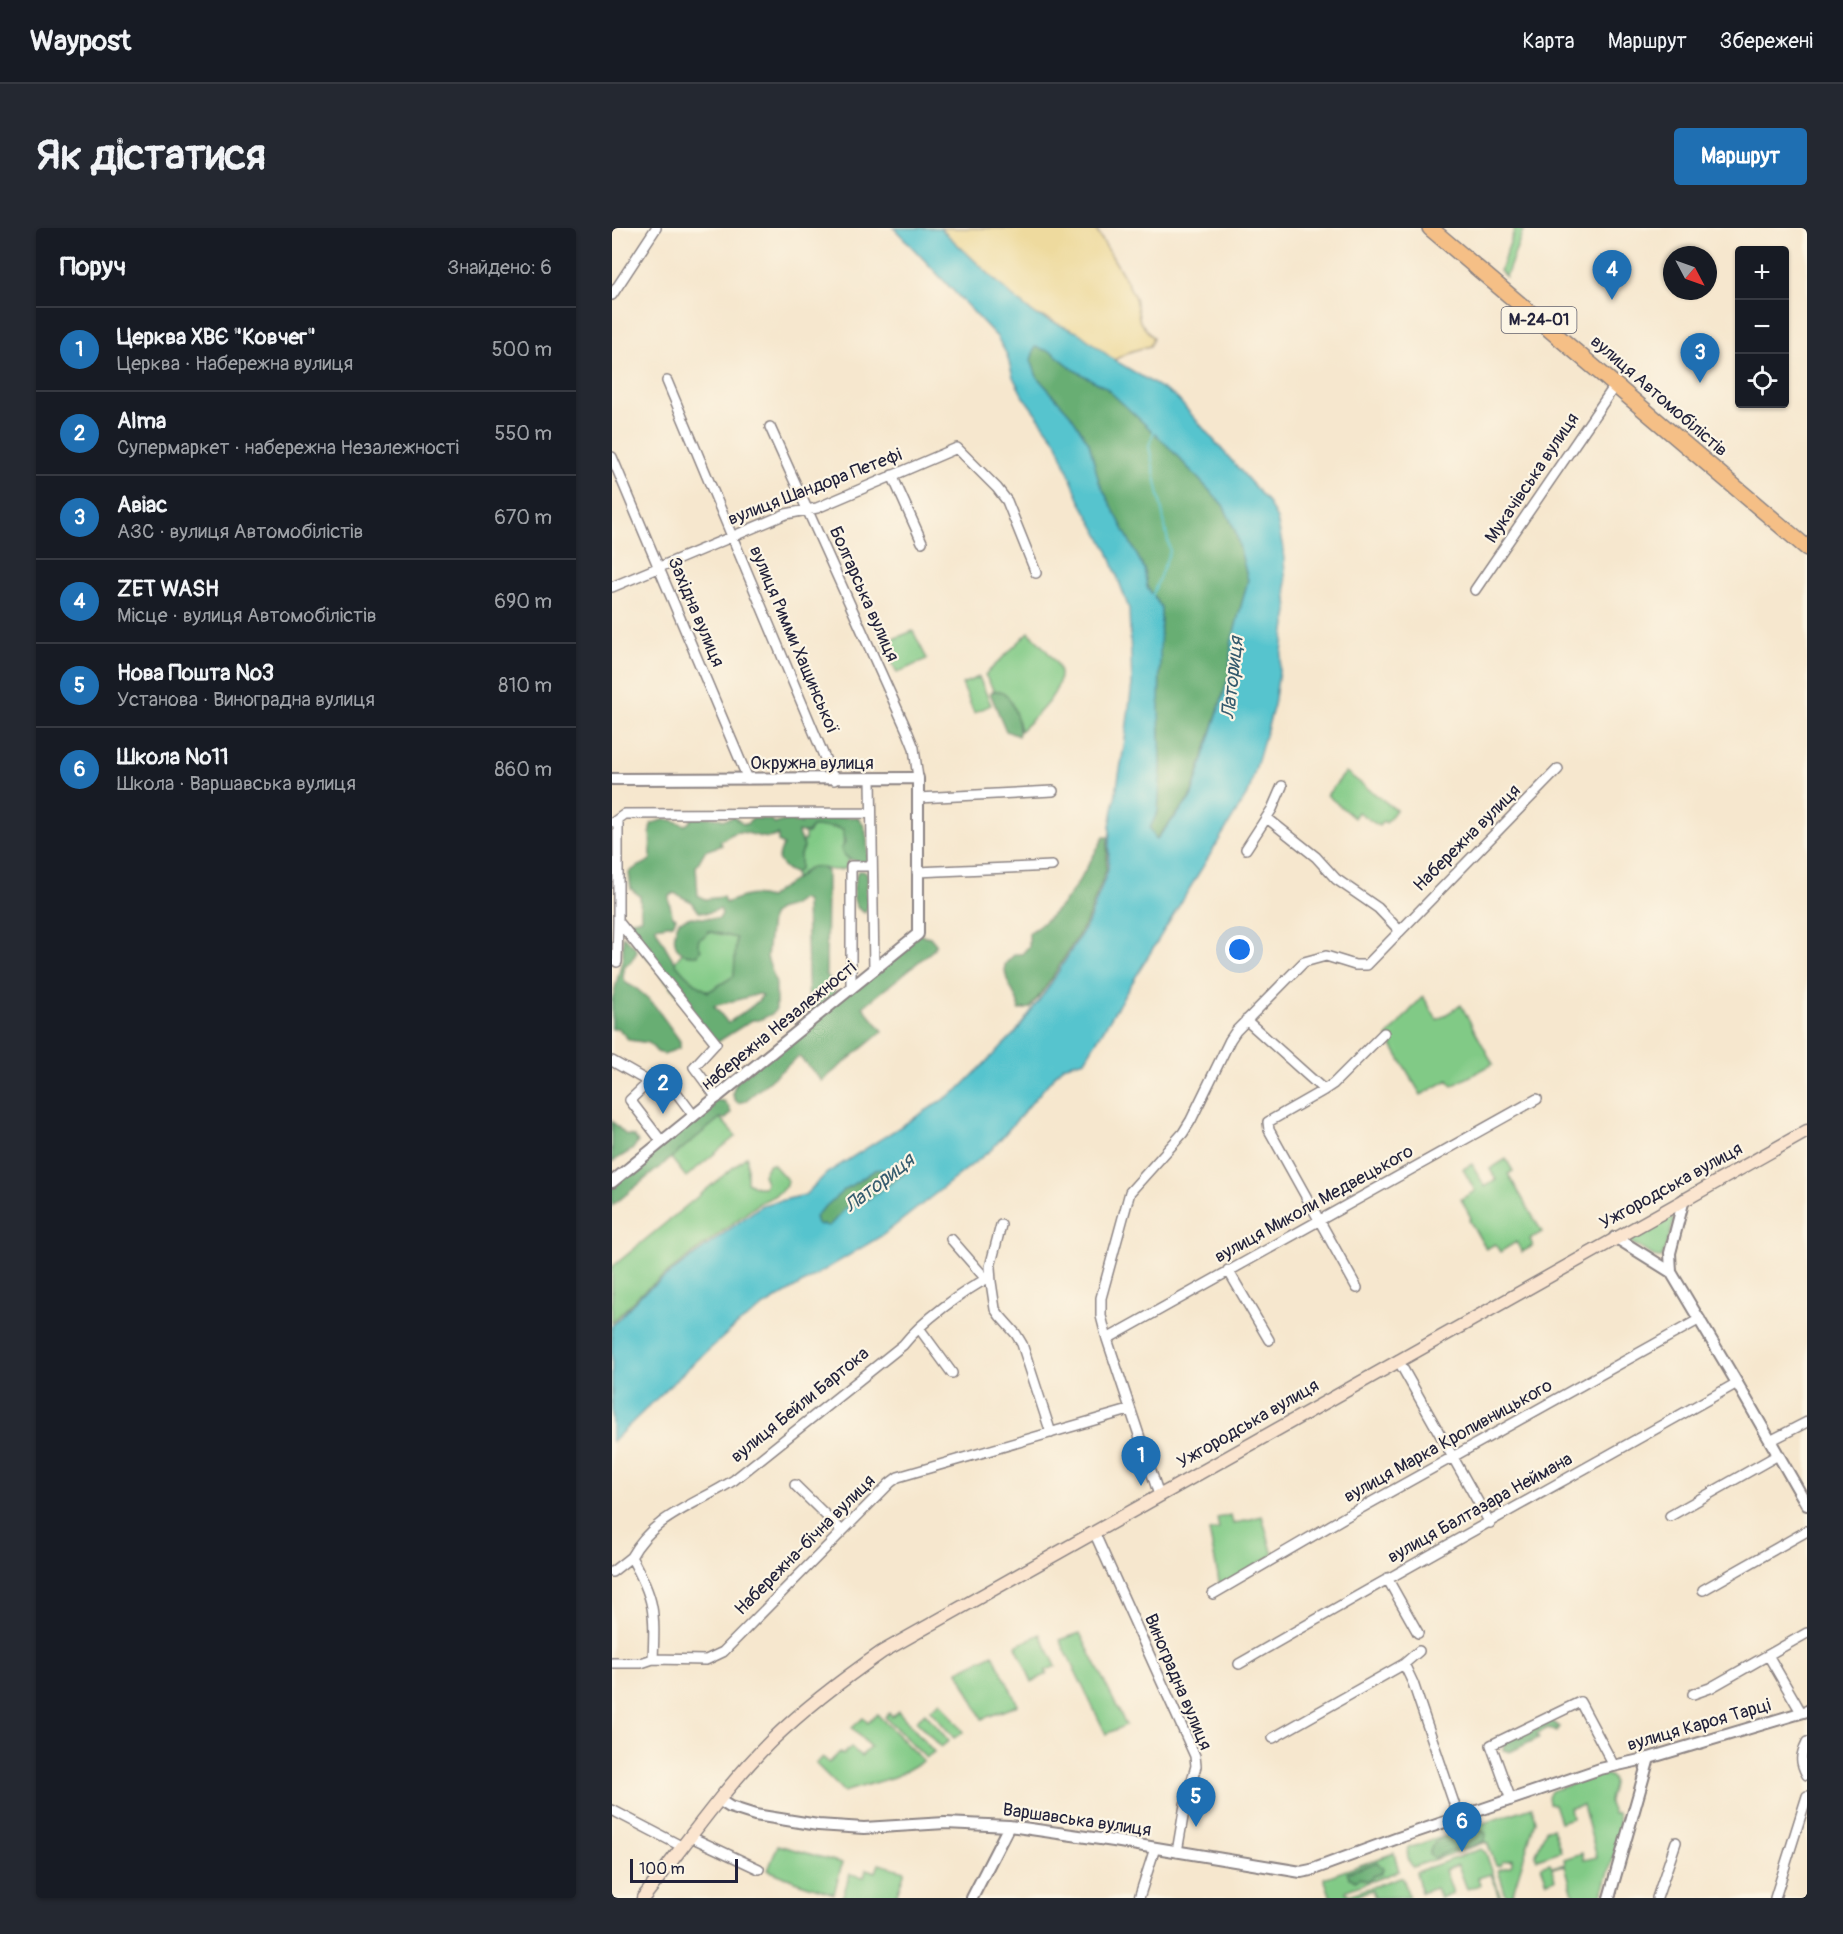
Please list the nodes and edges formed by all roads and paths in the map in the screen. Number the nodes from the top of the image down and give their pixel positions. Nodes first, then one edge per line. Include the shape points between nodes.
1 (656, 228) edge
2 (1430, 228) edge
3 (612, 295) edge
4 (667, 381) dead end
5 (1616, 384) junction
6 (771, 427) dead end
7 (612, 457) edge
8 (892, 475) junction
9 (808, 510) junction
10 (733, 536) junction
11 (922, 542) dead end
12 (1807, 548) edge
13 (659, 567) junction
14 (1036, 573) dead end
15 (612, 587) edge
16 (1475, 590) dead end
17 (1558, 769) dead end
18 (918, 778) junction
19 (612, 779) edge
20 (748, 779) junction
21 (871, 779) junction
22 (834, 780) junction
23 (1282, 786) dead end
24 (1053, 791) dead end
25 (918, 798) junction
26 (870, 813) junction
27 (1267, 818) junction
28 (615, 821) edge
29 (1246, 849) dead end
30 (872, 866) junction
31 (1052, 866) dead end
32 (917, 872) junction
33 (618, 921) junction
34 (1399, 930) junction
35 (617, 962) dead end
36 (874, 970) junction
37 (851, 988) junction
38 (1246, 1020) junction
39 (1384, 1033) dead end
40 (612, 1061) edge
41 (649, 1082) junction
42 (1324, 1090) junction
43 (717, 1098) junction
44 (1537, 1099) dead end
45 (694, 1116) junction
46 (1807, 1131) edge
47 (662, 1142) junction
48 (612, 1182) edge
49 (1684, 1199) junction
50 (1318, 1220) junction
51 (1001, 1226) dead end
52 (1615, 1237) junction
53 (951, 1239) dead end
54 (1228, 1270) junction
55 (1671, 1272) junction
56 (988, 1278) junction
57 (1357, 1288) dead end
58 (1700, 1319) junction
59 (919, 1328) junction
60 (1107, 1339) junction
61 (1269, 1340) dead end
62 (1398, 1360) junction
63 (952, 1372) dead end
64 (1737, 1383) junction
65 (1129, 1410) junction
66 (1807, 1422) edge
67 (1051, 1433) junction
68 (1770, 1441) junction
69 (1778, 1455) junction
70 (1453, 1458) junction
71 (795, 1485) dead end
72 (1159, 1495) junction
73 (1807, 1505) edge
74 (1670, 1516) dead end
75 (1490, 1523) junction
76 (842, 1531) junction
77 (1807, 1531) edge
78 (1094, 1532) junction
79 (631, 1557) junction
80 (612, 1572) edge
81 (1387, 1578) junction
82 (1703, 1590) dead end
83 (1213, 1594) dead end
84 (1807, 1632) edge
85 (1418, 1633) dead end
86 (1419, 1651) dead end
87 (1768, 1654) junction
88 (653, 1659) junction
89 (612, 1663) edge
90 (1239, 1664) dead end
91 (1404, 1664) junction
92 (1694, 1694) dead end
93 (1804, 1712) edge
94 (1273, 1738) dead end
95 (1807, 1742) edge
96 (1649, 1758) junction
97 (1614, 1766) junction
98 (1807, 1775) edge
99 (1807, 1796) edge
100 (719, 1800) junction
101 (1511, 1800) junction
102 (612, 1810) edge
103 (1459, 1818) junction
104 (1010, 1827) junction
105 (687, 1842) junction
106 (1676, 1842) dead end
107 (1155, 1848) junction
108 (1177, 1852) junction
109 (759, 1869) dead end
110 (643, 1898) edge
111 (972, 1898) edge
112 (1139, 1898) edge
113 (1609, 1898) edge
114 (1657, 1898) edge
115 (1775, 1898) edge

1 - 3 street
2 - 5 highway, вулиця Автомобілістів / М-24-01
4 - 10 street, вулиця Римми Хащинської
5 - 12 highway, вулиця Автомобілістів / М-24-01
5 - 16 street, Мукачівська вулиця
6 - 9 street, Болгарська вулиця
7 - 13 street, Західна вулиця
8 - 9 street, вулиця Шандора Петефі
8 - 11 street
8 - 14 street, вулиця Шандора Петефі via 957,448 1007,501
9 - 10 street, вулиця Шандора Петефі via 786,514
9 - 18 street, Болгарська вулиця via 908,733
10 - 13 street, вулиця Шандора Петефі
10 - 22 street, вулиця Римми Хащинської
13 - 15 street, вулиця Шандора Петефі
13 - 20 street, Західна вулиця
17 - 34 street, Набережна вулиця
18 - 21 street, Окружна вулиця
18 - 25 street
19 - 20 street, Окружна вулиця
20 - 22 street, Окружна вулиця
21 - 22 street, Окружна вулиця
21 - 26 street
23 - 27 street
24 - 25 street
25 - 32 street
26 - 28 street via 625,814
26 - 30 street
27 - 29 street
27 - 34 street via 1316,857 1336,879 1378,908
28 - 33 street
30 - 36 street
30 - 37 street via 851,866
31 - 32 street
32 - 36 street, набережна Незалежності via 918,934
33 - 35 street
33 - 43 street via 716,1043 694,1067
34 - 38 street, Набережна вулиця via 1367,965 1326,956 1304,962
36 - 37 street, набережна Незалежності
37 - 43 street, набережна Незалежності
38 - 42 street
38 - 60 street, Набережна вулиця via 1230,1040 1183,1133 1130,1192 1101,1298
39 - 42 street
40 - 41 street
41 - 45 street via 676,1092
41 - 47 street via 630,1100
42 - 50 street via 1268,1122
43 - 45 street, набережна Незалежності
44 - 50 street, вулиця Миколи Медвецького
45 - 47 street, набережна Незалежності
46 - 49 main road, Ужгородська вулиця
47 - 48 street, набережна Незалежності
49 - 52 main road, Ужгородська вулиця
49 - 55 street via 1670,1252
50 - 54 street, вулиця Миколи Медвецького
50 - 57 street
51 - 56 street
52 - 55 street
52 - 62 main road, Ужгородська вулиця
53 - 56 street
54 - 60 street, вулиця Миколи Медвецького
54 - 61 street
55 - 58 street
56 - 59 street, вулиця Бейли Бартока
56 - 67 street via 995,1309 1022,1344
58 - 64 street
58 - 70 street, вулиця Марка Кропивницького
59 - 63 street
59 - 79 street, вулиця Бейли Бартока via 734,1480 662,1520 643,1538
60 - 65 street, Набережна вулиця
62 - 70 street
62 - 72 main road, Ужгородська вулиця
64 - 68 street
64 - 75 street, вулиця Балтазара Неймана
65 - 67 street, Набережна-бічна вулиця
65 - 72 street, Набережна вулиця
66 - 68 street
67 - 76 street, Набережна-бічна вулиця via 898,1477
68 - 69 street
69 - 73 street
69 - 74 street
70 - 75 street
70 - 83 street, вулиця Марка Кропивницького
71 - 76 street
72 - 78 main road, Ужгородська вулиця
75 - 81 street, вулиця Балтазара Неймана
76 - 88 street, Набережна-бічна вулиця via 723,1652 706,1660
77 - 82 street
78 - 100 main road, Ужгородська вулиця via 906,1637 859,1668 777,1736
78 - 108 street, Виноградна вулиця via 1195,1756
79 - 80 street, вулиця Бейли Бартока
79 - 88 street via 651,1596
81 - 85 street
81 - 90 street, вулиця Балтазара Неймана
84 - 87 street
86 - 91 street
87 - 92 street
87 - 93 street
88 - 89 street, Набережна-бічна вулиця
91 - 94 street
91 - 103 street
93 - 96 street, вулиця Кароя Тарці
95 - 98 street via 1801,1761
96 - 97 street, вулиця Кароя Тарці
96 - 113 street
97 - 101 street, Варшавська вулиця
97 - 101 street, вулиця Кароя Тарці via 1580,1702 1491,1745
99 - 115 street
100 - 104 street, Варшавська вулиця via 755,1815 843,1828 945,1823
100 - 105 main road, Ужгородська вулиця
101 - 103 street, Варшавська вулиця
102 - 105 street
103 - 108 street, Варшавська вулиця via 1311,1870 1288,1870
104 - 107 street, Варшавська вулиця
104 - 111 street
105 - 109 street
105 - 110 main road, Ужгородська вулиця
106 - 114 street
107 - 108 street, Варшавська вулиця
107 - 112 street

